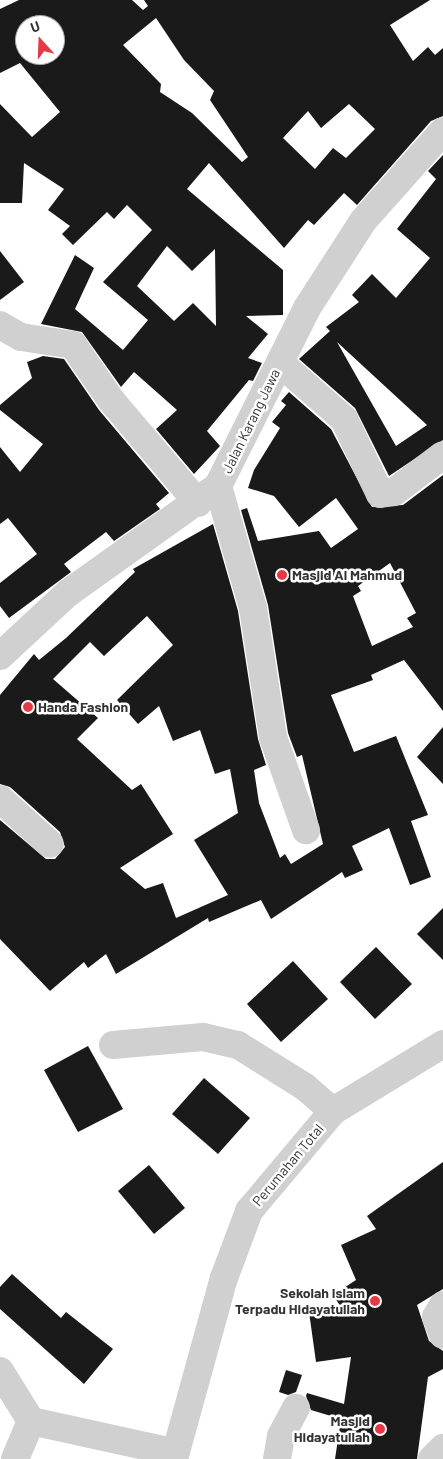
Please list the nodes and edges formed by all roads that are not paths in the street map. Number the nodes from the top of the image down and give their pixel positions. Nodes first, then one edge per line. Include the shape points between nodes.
1 (443, 131) edge
2 (0, 325) edge
3 (280, 363) junction
4 (443, 455) edge
5 (208, 495) junction
6 (0, 656) edge
7 (0, 799) edge
8 (306, 830) dead end
9 (50, 844) dead end
10 (443, 1044) edge
11 (113, 1045) dead end
12 (333, 1111) junction
13 (443, 1305) edge
14 (443, 1335) edge
15 (0, 1371) edge
16 (296, 1408) dead end
17 (31, 1422) junction
18 (443, 1448) edge
19 (175, 1456) edge
20 (15, 1459) edge
21 (278, 1459) edge
22 (432, 1459) edge

1 - 3 street, Jalan Karang Jawa via 363,221 306,308
2 - 5 street via 21,337 74,345 111,400
3 - 4 street via 344,419 375,489 385,495
3 - 5 street, Jalan Karang Jawa
5 - 6 street, Jalan Karang Jawa via 68,593
5 - 8 street via 253,608 273,737
7 - 9 street
10 - 12 street, Perumahan Total
11 - 12 street via 203,1037 238,1045 311,1091
12 - 19 street, Perumahan Total via 249,1211 224,1278
13 - 14 street via 436,1316
15 - 17 street
16 - 21 street via 281,1436
17 - 19 street
17 - 20 street
18 - 22 street

